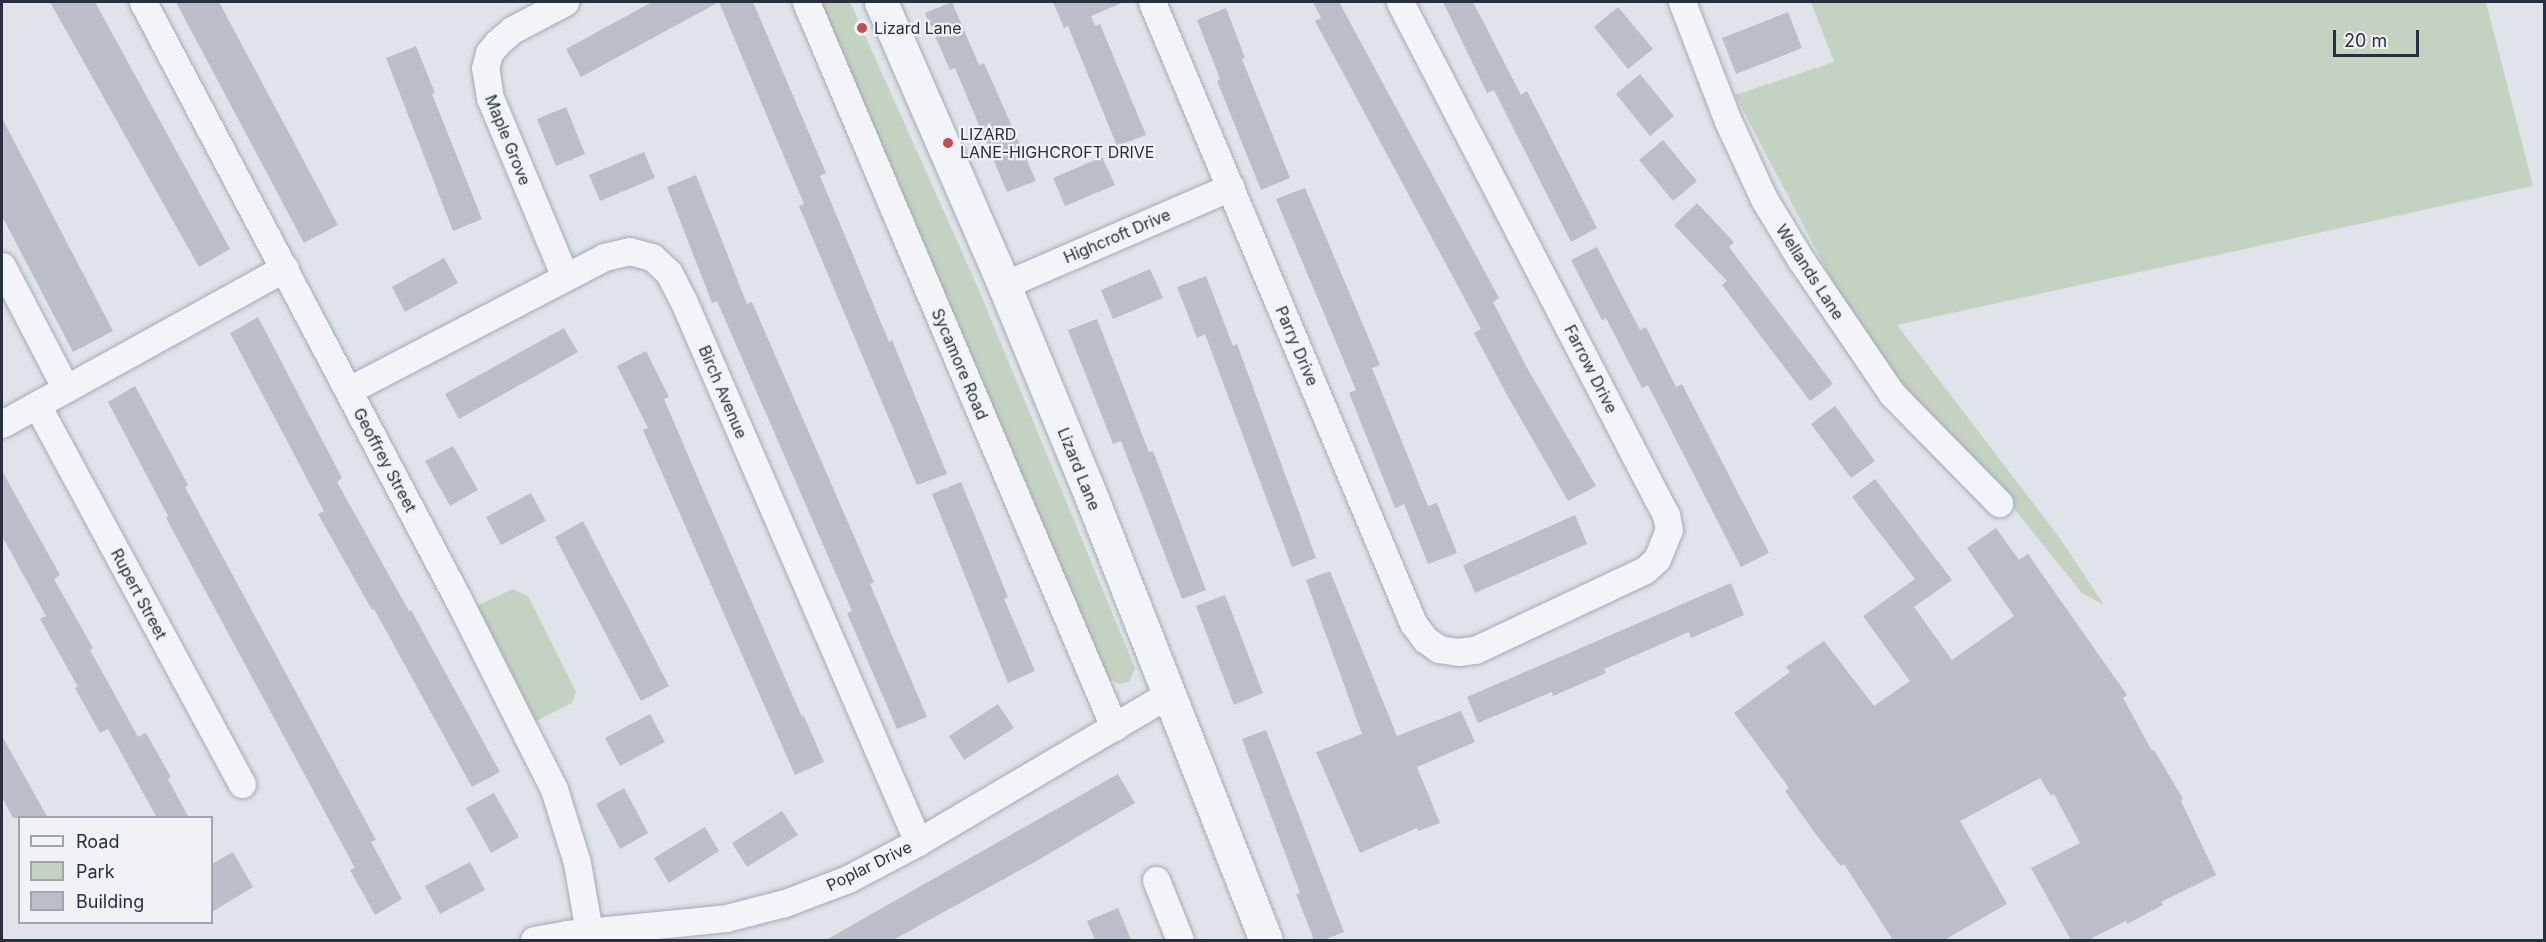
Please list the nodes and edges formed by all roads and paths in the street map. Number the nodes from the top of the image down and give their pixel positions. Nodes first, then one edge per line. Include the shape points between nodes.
1 (143, 2) edge
2 (565, 2) edge
3 (806, 2) edge
4 (881, 2) edge
5 (1152, 2) edge
6 (1400, 2) edge
7 (1682, 2) edge
8 (1231, 187) junction
9 (2, 266) edge
10 (285, 268) junction
11 (565, 278) junction
12 (1004, 285) junction
13 (65, 387) junction
14 (349, 390) junction
15 (37, 405) junction
16 (2, 424) edge
17 (1999, 503) dead end
18 (1475, 650) joint
19 (1169, 694) junction
20 (1114, 727) junction
21 (242, 784) dead end
22 (918, 843) junction
23 (1156, 880) dead end
24 (589, 932) junction
25 (534, 940) edge
26 (1179, 940) edge
27 (1266, 940) edge

1 - 10 street, Geoffrey Street
2 - 11 street, Maple Grove via 512,30 489,53 484,68 490,98
3 - 20 street, Sycamore Road
4 - 12 street, Lizard Lane
5 - 8 street, Parry Drive
6 - 18 street, Farrow Drive via 1666,515 1669,530 1657,558 1645,570
7 - 17 street, Wellands Lane via 1759,189 1801,260 1892,394
8 - 12 street, Highcroft Drive
8 - 18 street, Parry Drive via 1413,623 1439,649
9 - 13 street
10 - 13 street
10 - 14 street, Geoffrey Street
11 - 14 street, Birch Avenue
11 - 22 street, Birch Avenue via 604,257 630,251 652,257 669,273
12 - 19 street, Lizard Lane
13 - 15 street
14 - 24 street, Geoffrey Street via 554,789 577,863
15 - 16 street
15 - 21 street, Rupert Street
19 - 20 street, Poplar Drive
19 - 27 street, Lizard Lane
20 - 22 street, Poplar Drive
22 - 24 street, Poplar Drive via 848,879 785,903 726,918
23 - 26 street
24 - 25 street, Poplar Drive

